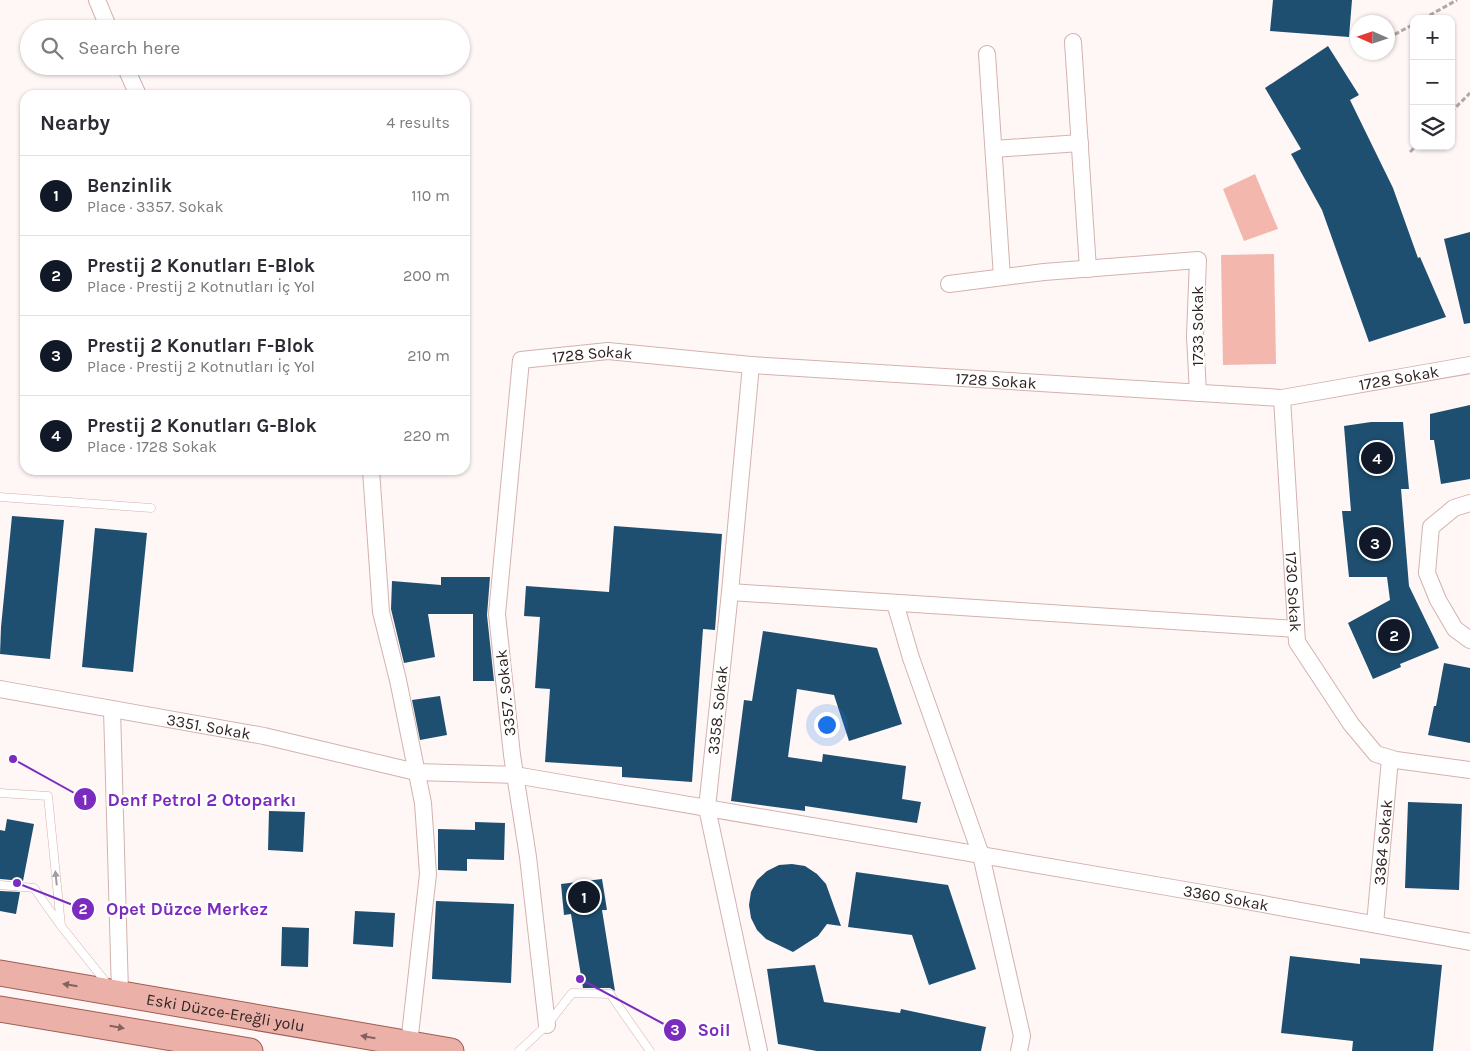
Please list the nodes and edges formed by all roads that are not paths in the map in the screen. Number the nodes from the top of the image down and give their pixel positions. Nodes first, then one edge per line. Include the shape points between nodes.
1 (97, 0) edge
2 (105, 20) edge
3 (1073, 42) dead end
4 (987, 54) dead end
5 (129, 75) edge
6 (136, 90) edge
7 (1080, 143) junction
8 (994, 149) junction
9 (1088, 269) junction
10 (1002, 277) junction
11 (949, 284) dead end
12 (521, 360) joint
13 (751, 365) junction
14 (1470, 365) edge
15 (1198, 393) junction
16 (1282, 398) junction
17 (371, 475) edge
18 (0, 496) edge
19 (1470, 503) edge
20 (150, 508) dead end
21 (730, 592) junction
22 (895, 603) junction
23 (1296, 628) junction
24 (1470, 640) edge
25 (0, 689) edge
26 (112, 709) junction
27 (1390, 759) junction
28 (1470, 770) edge
29 (416, 772) junction
30 (515, 775) junction
31 (0, 793) edge
32 (707, 808) junction
33 (981, 855) junction
34 (0, 885) edge
35 (1375, 924) junction
36 (61, 926) junction
37 (1470, 942) edge
38 (0, 973) edge
39 (116, 992) junction
40 (0, 1009) edge
41 (547, 1025) junction
42 (409, 1044) junction
43 (250, 1051) edge
44 (451, 1051) edge
45 (519, 1051) edge
46 (650, 1051) edge
47 (760, 1051) edge
48 (1019, 1051) edge

1 - 2 street
3 - 7 street
4 - 8 street
5 - 6 street
7 - 8 street
7 - 9 street
8 - 10 street
9 - 10 street
9 - 15 street, 1733 Sokak via 1198,260 1194,336
10 - 11 street
12 - 13 street, 1728 Sokak via 608,351
12 - 30 street, 3357. Sokak via 497,614
13 - 15 street, 1728 Sokak
13 - 21 street, 3358. Sokak
14 - 16 street, 1728 Sokak
15 - 16 street, 1728 Sokak
16 - 23 street, 1730 Sokak
17 - 29 street via 381,612
18 - 20 lane
19 - 24 street via 1454,508 1431,528 1426,573 1455,629
21 - 22 street
21 - 32 street, 3358. Sokak
22 - 23 street
22 - 33 street via 911,658
23 - 27 street, 1730 Sokak via 1297,642 1351,724 1376,754
25 - 26 street, 3351. Sokak
26 - 29 street, 3351. Sokak via 264,736
26 - 39 street
27 - 28 street, 1730 Sokak
27 - 35 street, 3364 Sokak
29 - 30 street, 3351. Sokak
29 - 42 street via 423,803 428,874
30 - 32 street, 3351. Sokak
30 - 41 street, 3357. Sokak
36 -> 31 lane via 48,796
32 - 33 street, 3360 Sokak
32 - 47 street, 3358. Sokak
33 - 35 street, 3360 Sokak
33 - 48 street via 1022,1036
34 - 36 lane via 34,888
35 - 37 street, 3360 Sokak
36 - 39 lane
39 -> 38 main road, Eski Düzce-Ereğli yolu
42 -> 39 main road, Eski Düzce-Ereğli yolu
40 -> 43 main road
41 - 45 lane
41 - 46 lane via 572,993 610,994
42 - 44 main road, Eski Düzce-Ereğli yolu

